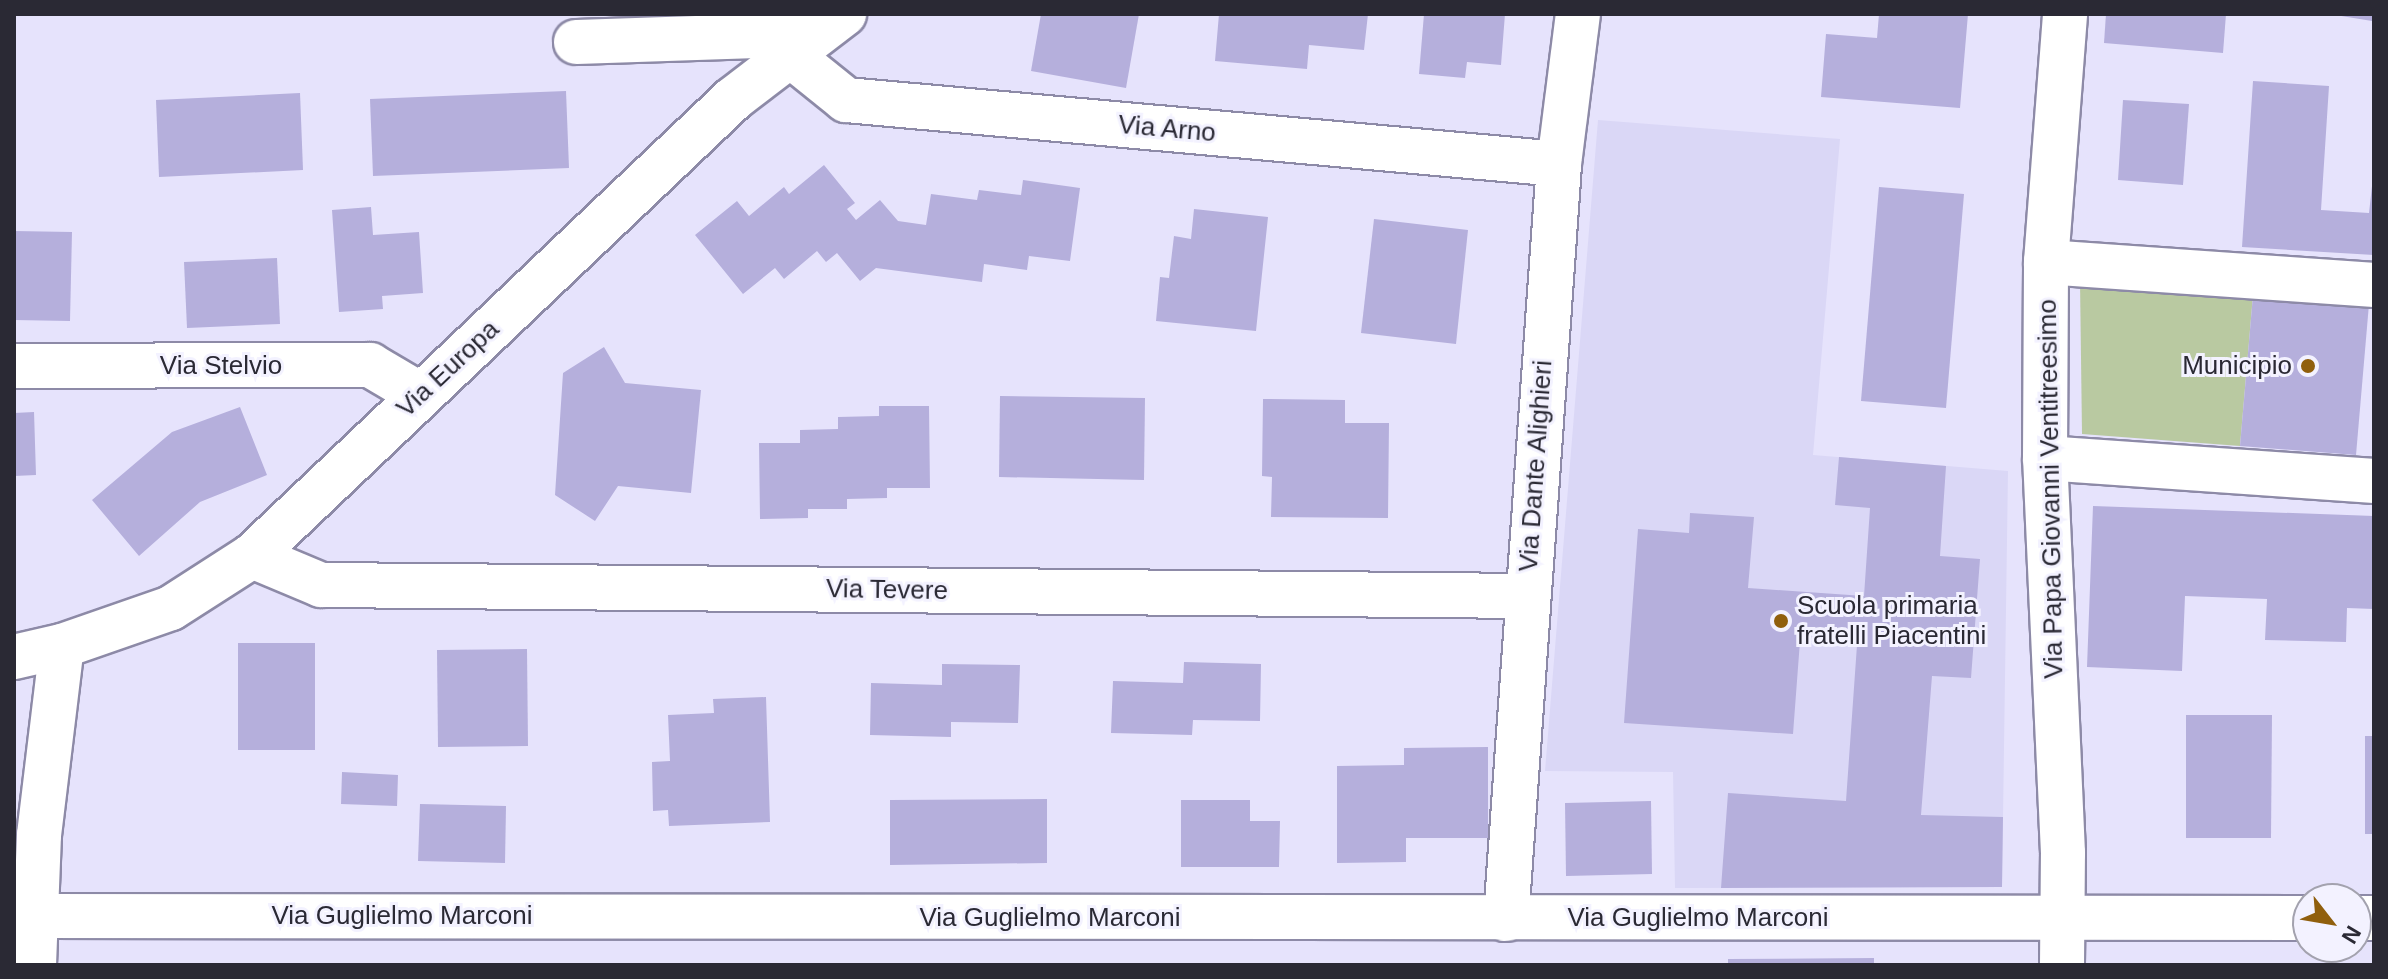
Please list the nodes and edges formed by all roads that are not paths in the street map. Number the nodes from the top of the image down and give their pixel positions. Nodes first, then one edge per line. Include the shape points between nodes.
1 (1578, 14) edge
2 (2065, 14) edge
3 (817, 34) edge
4 (576, 42) dead end
5 (1559, 164) junction
6 (2046, 262) junction
7 (2374, 285) edge
8 (14, 366) edge
9 (421, 395) junction
10 (2045, 458) junction
11 (2374, 481) edge
12 (252, 556) junction
13 (1527, 596) junction
14 (62, 646) junction
15 (14, 657) edge
16 (14, 767) edge
17 (39, 835) junction
18 (36, 916) junction
19 (2063, 918) junction
20 (2292, 918) edge
21 (1506, 919) junction
22 (34, 965) edge
23 (2062, 965) edge

1 - 5 street, Via Dante Alighieri
2 - 6 street, Via Papa Giovanni Ventitreesimo
3 - 4 street
3 - 5 street, Via Arno via 846,100
3 - 9 street, Via Europa via 733,99
5 - 13 street, Via Dante Alighieri
6 - 7 street
6 - 10 street, Via Papa Giovanni Ventitreesimo
8 - 9 street, Via Stelvio via 370,365
9 - 12 street, Via Europa
10 - 11 street
10 - 19 street, Via Papa Giovanni Ventitreesimo
12 - 13 street, Via Tevere via 321,585
12 - 14 street, Via Europa via 171,608
13 - 21 street, Via Dante Alighieri
14 - 15 street, Via Europa
14 - 17 street
16 - 17 street via 28,792
17 - 18 street
18 - 21 street, Via Guglielmo Marconi
18 - 22 street
19 - 20 street, Via Guglielmo Marconi
19 - 21 street, Via Guglielmo Marconi
19 - 23 street, Via Papa Giovanni Ventitreesimo

